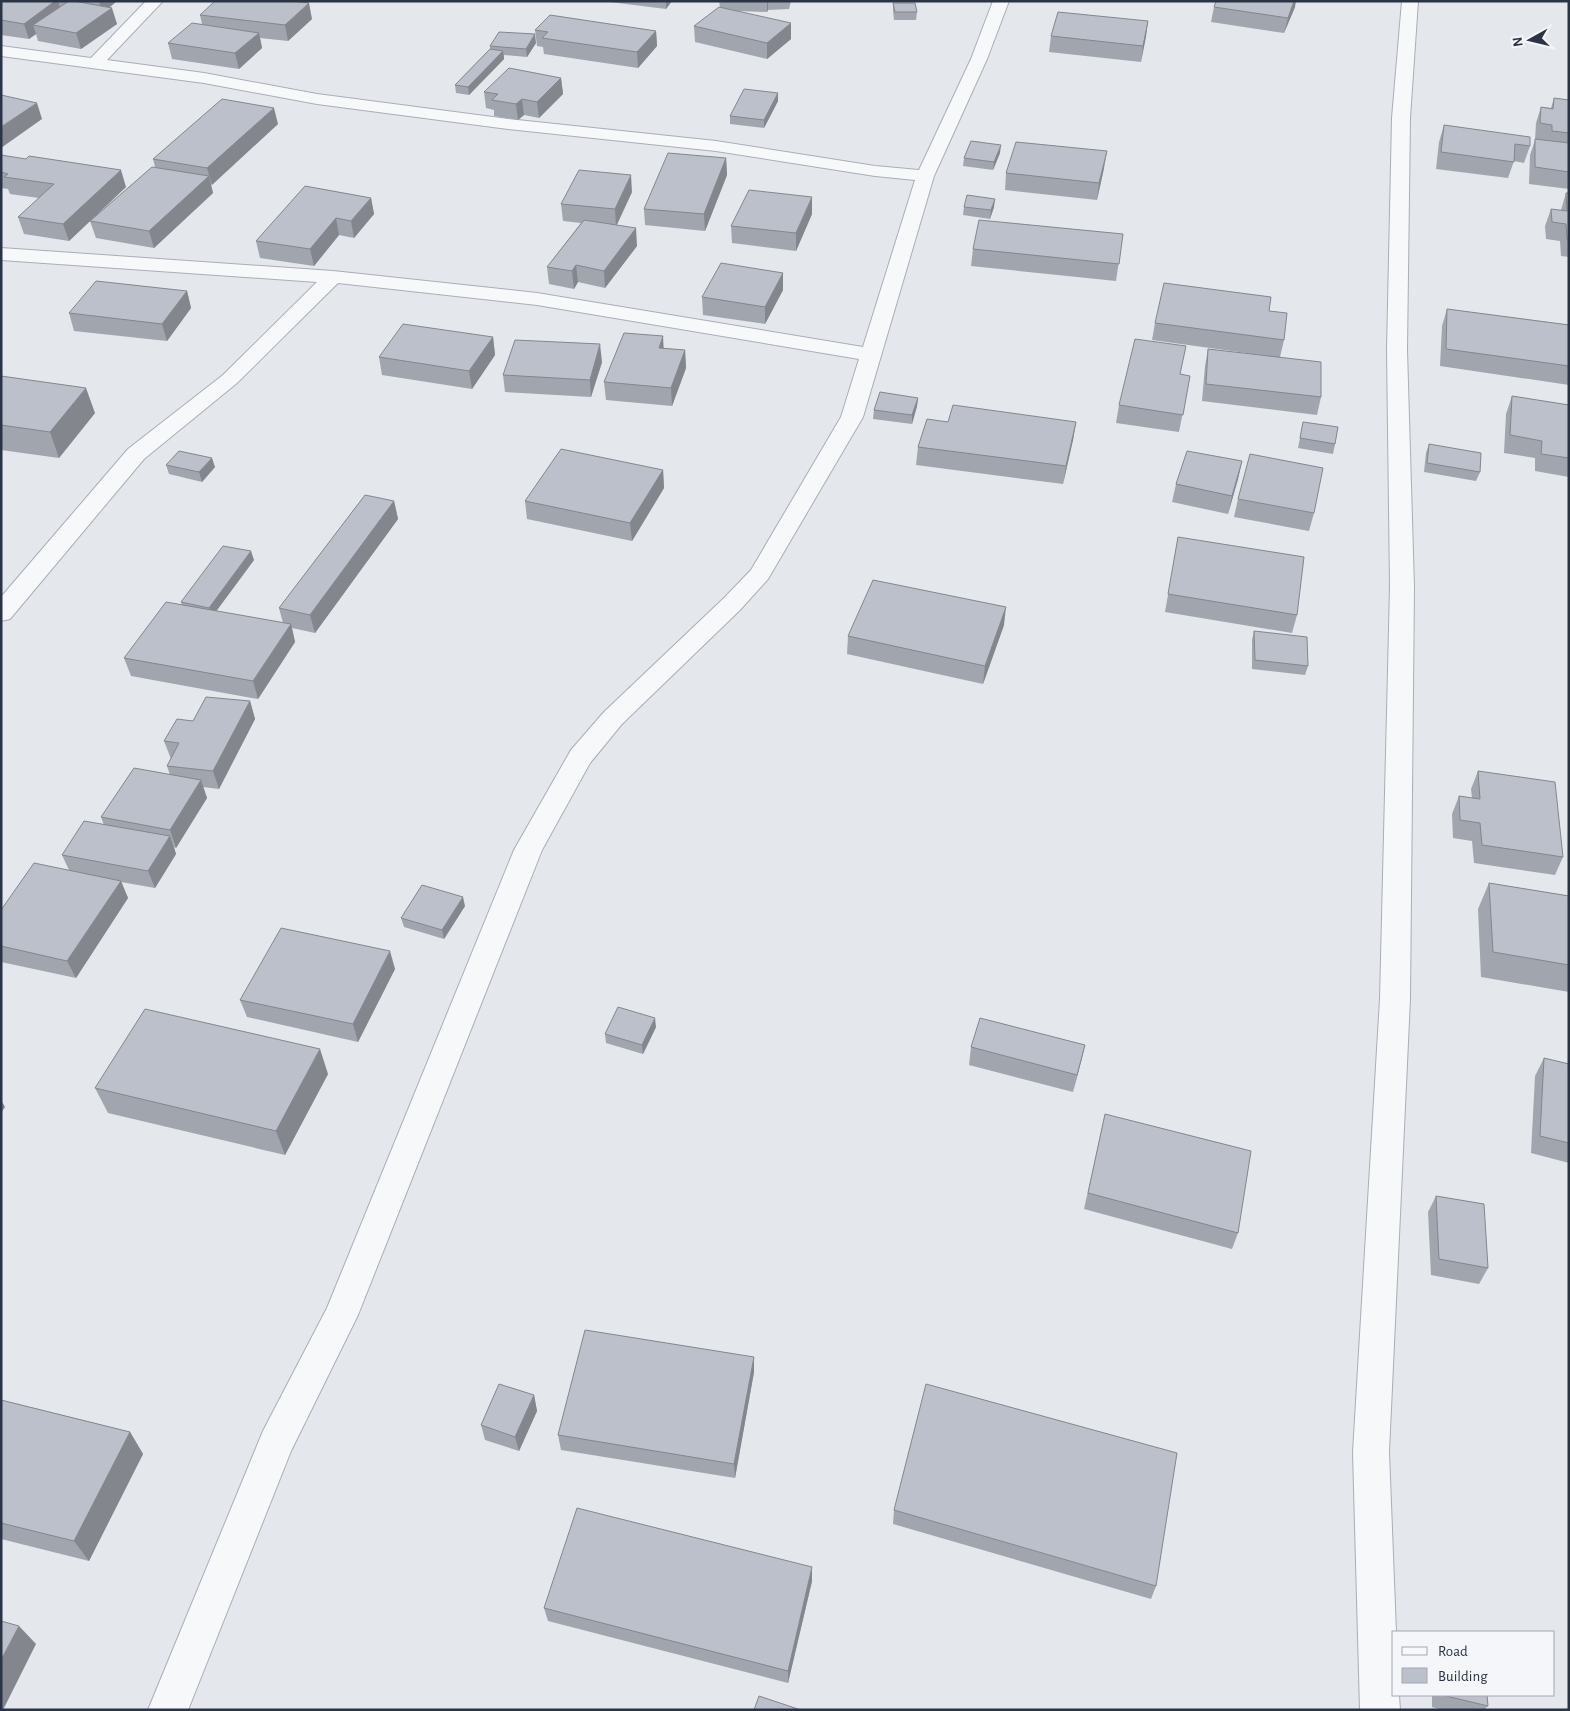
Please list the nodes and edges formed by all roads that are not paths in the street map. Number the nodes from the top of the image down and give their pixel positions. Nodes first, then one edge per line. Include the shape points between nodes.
1 (155, 1) edge
2 (1001, 1) edge
3 (1410, 1) edge
4 (1, 51) edge
5 (48, 57) junction
6 (94, 64) junction
7 (1, 67) edge
8 (924, 176) junction
9 (1, 254) edge
10 (333, 277) junction
11 (871, 355) junction
12 (1, 613) edge
13 (168, 1710) edge
14 (1380, 1710) edge

1 - 6 street
2 - 8 street via 979,59
3 - 14 street via 1401,118 1397,340 1402,587 1395,999 1372,1452
4 - 5 street
5 - 6 street
5 - 7 street via 25,67
6 - 8 street via 204,78 317,99 508,124 710,145
8 - 11 street
9 - 10 street
10 - 11 street via 537,299
10 - 12 street via 230,379 136,454
11 - 13 street via 852,416 760,574 613,718 580,757 528,850 342,1315 276,1443

